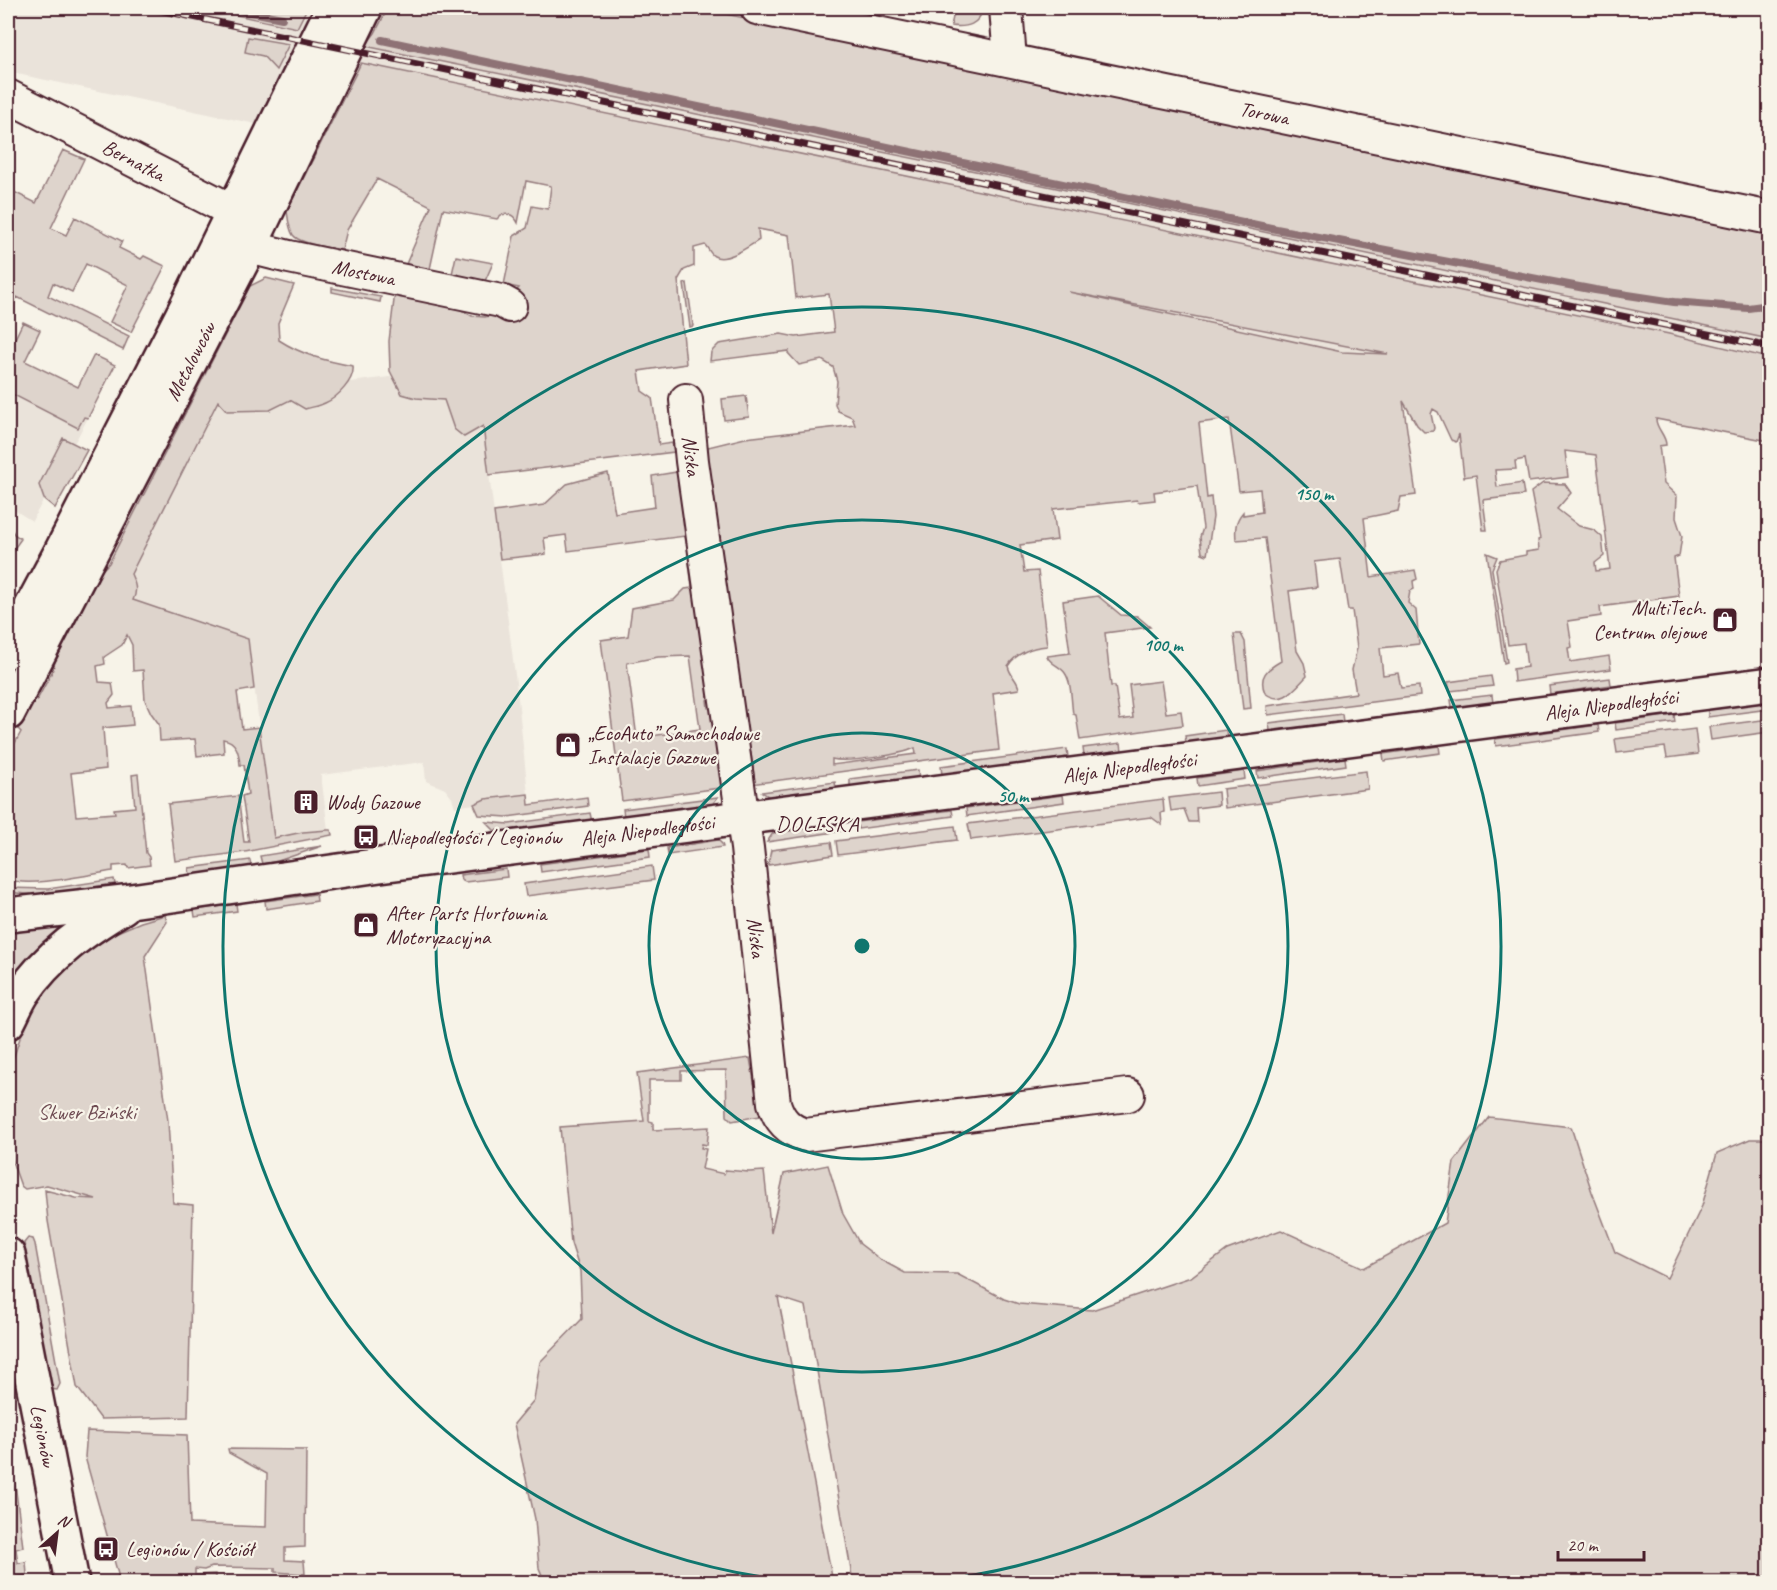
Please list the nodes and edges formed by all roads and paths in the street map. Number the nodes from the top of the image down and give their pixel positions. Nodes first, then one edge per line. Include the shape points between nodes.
1 (333, 8) edge
2 (365, 8) edge
3 (757, 8) edge
4 (1006, 8) edge
5 (1010, 60) junction
6 (8, 96) edge
7 (1770, 218) edge
8 (240, 231) junction
9 (510, 306) dead end
10 (686, 400) dead end
11 (8, 651) edge
12 (1770, 684) edge
13 (8, 713) edge
14 (743, 819) junction
15 (132, 901) junction
16 (15, 910) edge
17 (8, 1022) edge
18 (1128, 1095) dead end
19 (8, 1256) edge
20 (72, 1582) edge

1 - 8 street, Metalowców
2 - 8 street, Metalowców
3 - 5 street, Torowa
4 - 5 street
5 - 7 street, Torowa
6 - 8 street, Bernatka
8 - 9 street, Mostowa
8 - 11 street, Metalowców
8 - 13 street, Metalowców
10 - 14 street, Niska
12 - 14 street, Aleja Niepodległości
14 - 15 street, Aleja Niepodległości
14 - 18 street, Niska via 774,1103 777,1116 794,1132 805,1135
15 - 16 street, Aleja Niepodległości
15 - 17 street, Aleja Niepodległości via 87,928 52,958 24,992
19 - 20 street, Legionów

